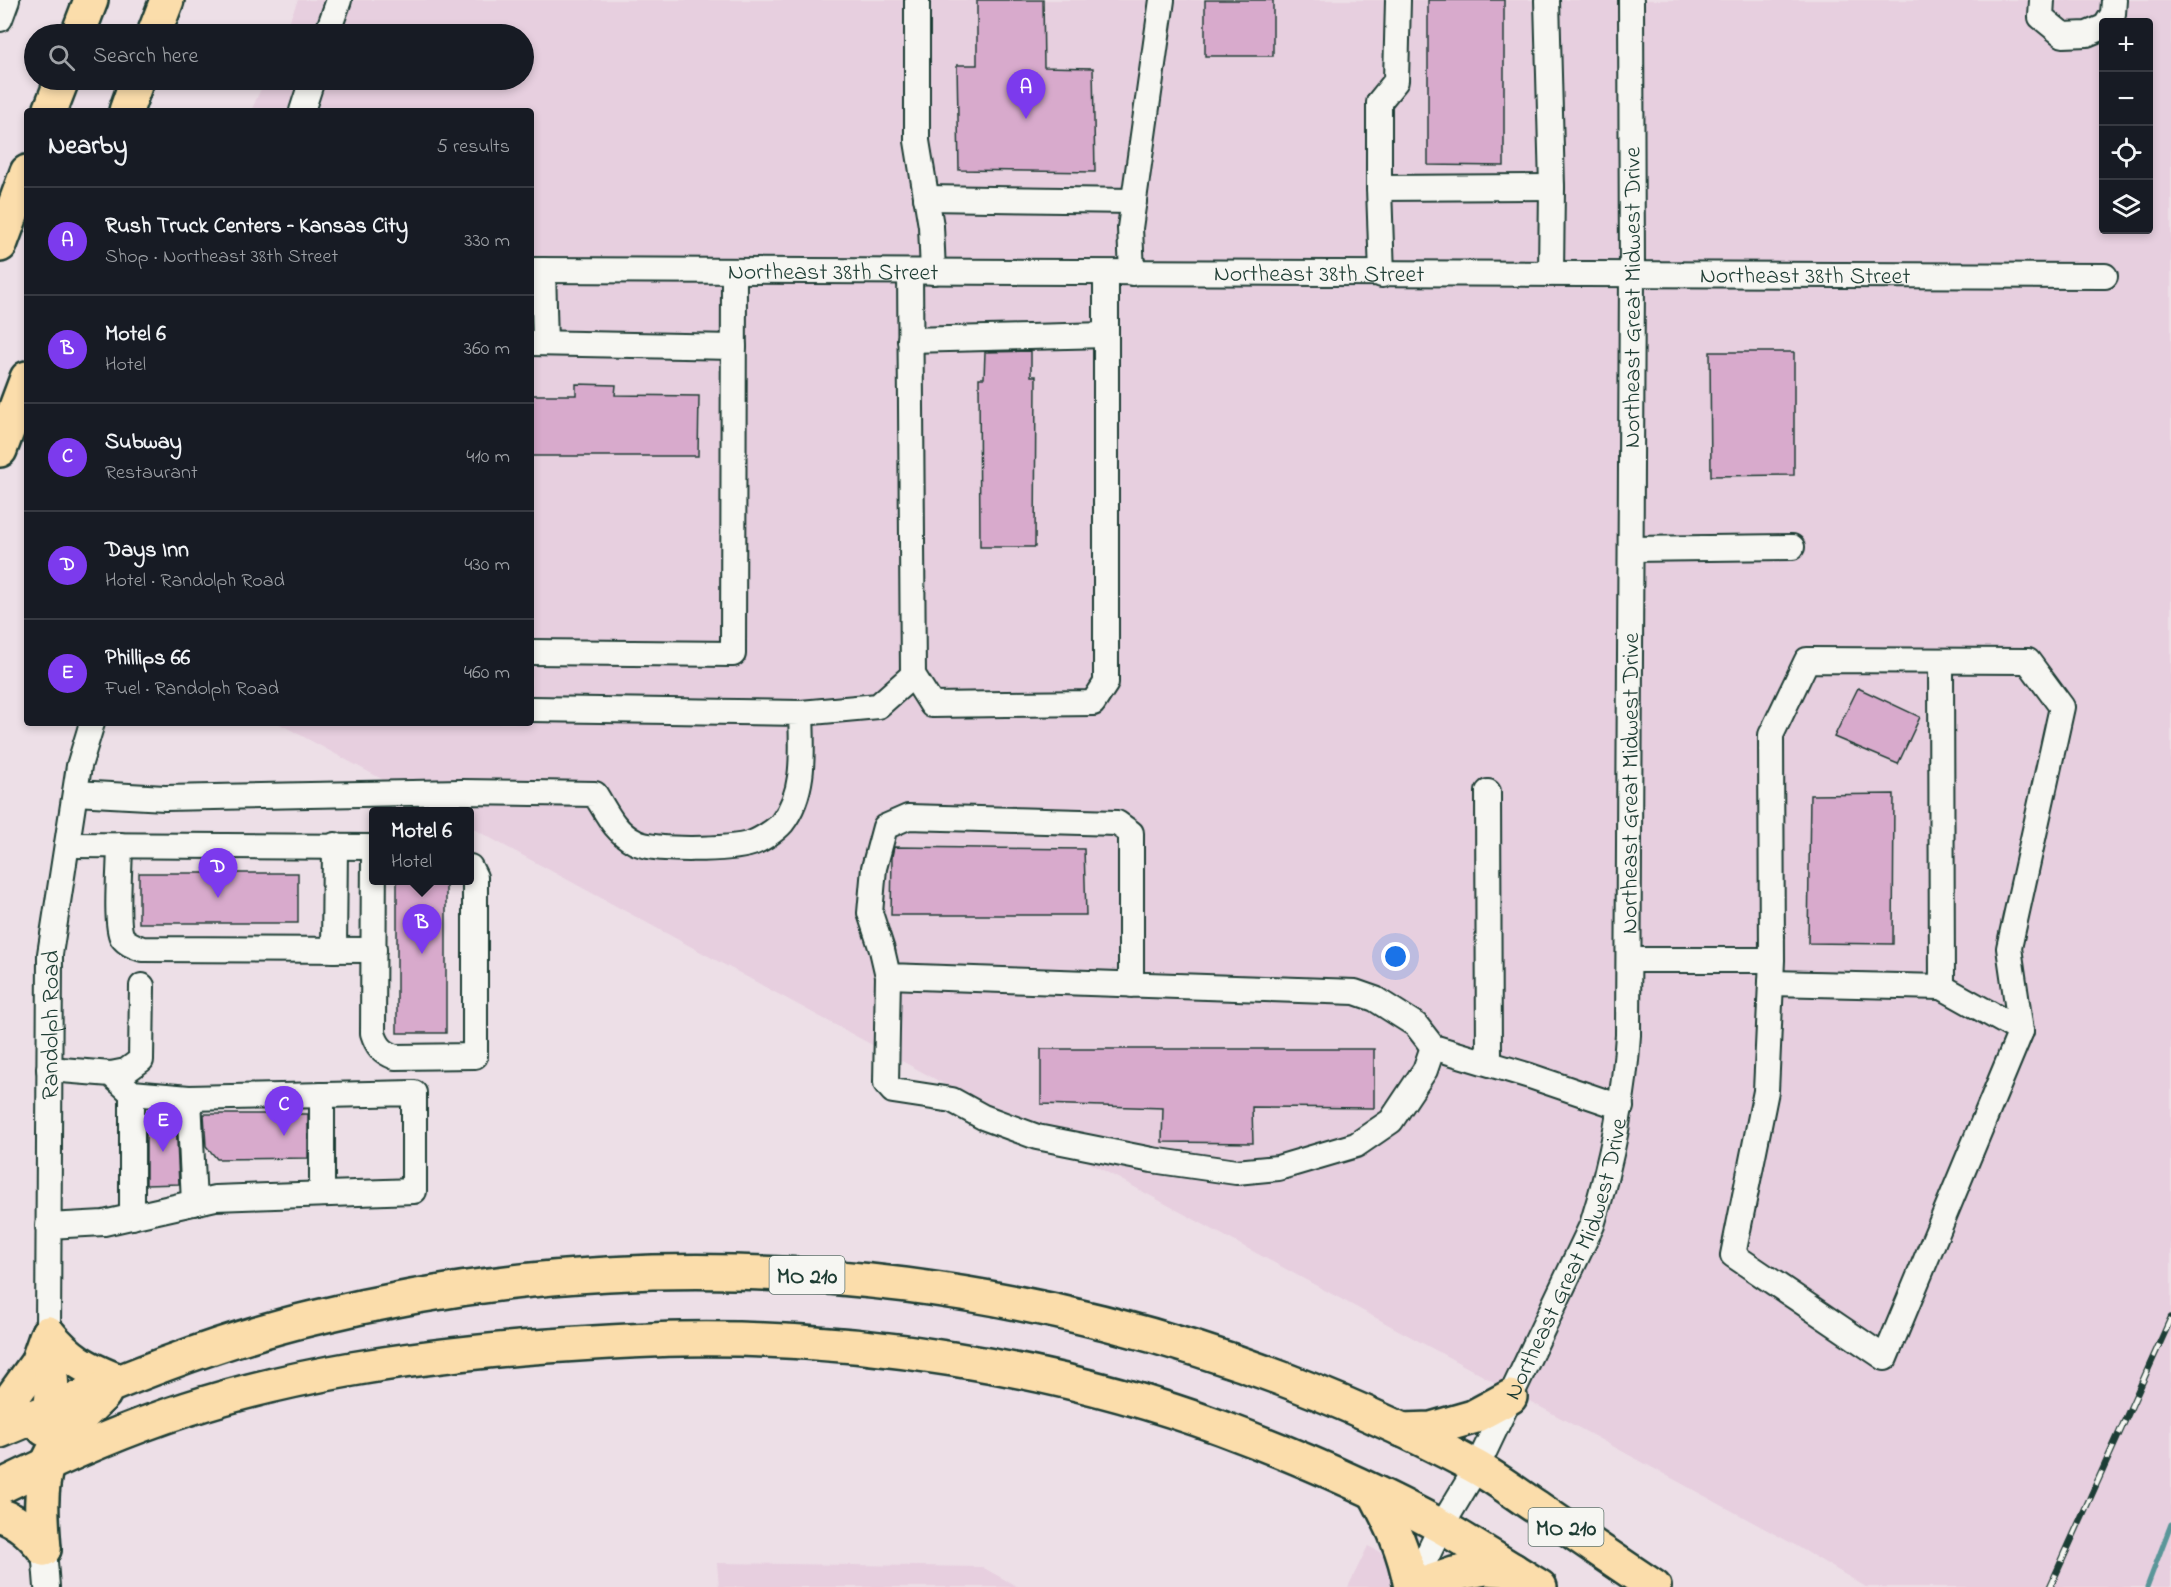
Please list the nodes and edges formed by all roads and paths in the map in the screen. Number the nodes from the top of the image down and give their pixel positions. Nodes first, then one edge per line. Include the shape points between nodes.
1 (7, 0) edge
2 (91, 0) edge
3 (167, 0) edge
4 (339, 0) edge
5 (917, 0) edge
6 (1162, 0) edge
7 (1398, 0) edge
8 (1547, 0) edge
9 (1631, 0) edge
10 (2042, 0) edge
11 (2115, 0) edge
12 (2110, 18) edge
13 (0, 19) edge
14 (82, 24) edge
15 (158, 24) edge
16 (331, 24) edge
17 (2099, 29) edge
18 (58, 90) edge
19 (134, 90) edge
20 (309, 90) edge
21 (51, 108) edge
22 (127, 108) edge
23 (303, 108) edge
24 (24, 180) edge
25 (1552, 187) junction
26 (1379, 188) junction
27 (927, 198) junction
28 (1134, 201) junction
29 (0, 245) edge
30 (537, 270) edge
31 (734, 271) junction
32 (921, 272) junction
33 (1106, 273) junction
34 (1132, 273) junction
35 (1551, 273) junction
36 (1382, 275) junction
37 (1632, 275) junction
38 (2105, 276) dead end
39 (1106, 335) junction
40 (910, 340) junction
41 (538, 343) edge
42 (734, 347) junction
43 (24, 386) edge
44 (0, 450) edge
45 (1792, 547) dead end
46 (1631, 549) junction
47 (534, 652) edge
48 (1941, 661) junction
49 (913, 675) junction
50 (534, 709) edge
51 (801, 713) junction
52 (91, 726) edge
53 (1488, 792) dead end
54 (75, 793) junction
55 (67, 846) junction
56 (120, 846) junction
57 (335, 846) junction
58 (369, 847) edge
59 (474, 875) edge
60 (374, 885) edge
61 (334, 950) junction
62 (374, 950) junction
63 (1629, 960) junction
64 (1772, 960) junction
65 (888, 976) junction
66 (1771, 984) junction
67 (1131, 985) junction
68 (142, 986) dead end
69 (1942, 987) junction
70 (2020, 1031) junction
71 (1433, 1047) junction
72 (1489, 1063) junction
73 (49, 1069) junction
74 (111, 1074) junction
75 (132, 1093) junction
76 (322, 1095) junction
77 (189, 1098) junction
78 (1621, 1107) junction
79 (322, 1194) junction
80 (194, 1203) junction
81 (132, 1216) junction
82 (48, 1226) junction
83 (48, 1333) junction
84 (119, 1381) junction
85 (1510, 1397) junction
86 (51, 1410) junction
87 (0, 1414) edge
88 (1402, 1430) junction
89 (0, 1431) edge
90 (89, 1446) junction
91 (47, 1464) junction
92 (1477, 1467) junction
93 (0, 1473) edge
94 (0, 1487) edge
95 (1375, 1493) junction
96 (0, 1515) edge
97 (1441, 1527) junction
98 (44, 1549) junction
99 (1527, 1579) edge
100 (47, 1587) edge
101 (1413, 1587) edge
102 (1654, 1587) edge

1 - 13 street
2 - 14 highway
3 - 15 highway
4 - 16 street
5 - 27 street via 916,141
6 - 28 street
7 - 26 street via 1396,81 1379,102
8 - 25 street
9 - 37 street, Northeast Great Midwest Drive
10 - 17 street via 2041,17 2064,35 2087,34
11 - 12 street
18 - 21 highway
19 - 22 highway
20 - 23 street
24 - 29 highway
25 - 26 street
25 - 35 street
26 - 36 street
27 - 28 street
27 - 32 street via 932,226
28 - 34 street via 1130,228
30 - 31 street, Northeast 38th Street
30 - 41 street
31 - 32 street, Northeast 38th Street
31 - 42 street
32 - 33 street, Northeast 38th Street
32 - 40 street
33 - 34 street, Northeast 38th Street
33 - 39 street
34 - 36 street, Northeast 38th Street
35 - 36 street, Northeast 38th Street
35 - 37 street, Northeast 38th Street
37 - 38 street, Northeast 38th Street
37 - 46 street, Northeast Great Midwest Drive
39 - 40 street
39 - 49 street via 1106,683 1094,703 932,705
40 - 49 street
41 - 42 street
42 - 47 street via 733,654
43 - 44 highway
45 - 46 street
46 - 63 street, Northeast Great Midwest Drive
48 - 64 street via 1807,660 1771,735
48 - 69 street
48 - 70 street via 2028,662 2062,708 2009,948
49 - 51 street via 878,706
50 - 51 street
51 - 54 street via 801,770 794,803 781,825 754,842 730,848 637,844 620,833 595,794 462,792 165,798
52 - 54 street, Randolph Road
53 - 72 street
54 - 55 street, Randolph Road
55 - 56 street
55 - 73 street, Randolph Road via 50,954
56 - 57 street
56 - 61 street via 119,921 122,936 130,945 142,949
57 - 58 street
57 - 61 street
59 - 62 street via 475,1056 396,1057 377,1045 373,1033
60 - 62 street
61 - 62 street
63 - 64 street
63 - 78 street, Northeast Great Midwest Drive via 1628,1035
64 - 66 street
65 - 67 street
65 - 67 street via 870,914 874,868 885,827 908,817 1117,823 1131,833
65 - 71 street via 886,1083 893,1091 952,1101 1037,1137 1236,1172 1278,1168 1356,1145 1391,1121 1425,1070
66 - 69 street
66 - 70 street via 1766,1091 1733,1255 1885,1358
67 - 71 street via 1355,992 1416,1025
68 - 74 street via 141,1060 126,1071
69 - 70 street
71 - 72 street
72 - 78 street
73 - 74 street
73 - 82 street, Randolph Road
74 - 75 street
75 - 77 street
75 - 81 street
76 - 77 street
76 - 79 street
76 - 79 street via 414,1093 414,1191
77 - 80 street
78 - 85 street, Northeast Great Midwest Drive via 1592,1225
79 - 80 street via 215,1198
80 - 81 street
81 - 82 street via 104,1223
82 - 83 street, Randolph Road
83 - 84 highway via 63,1352 79,1363
83 - 86 highway
83 - 87 highway via 37,1363
84 - 86 highway, MO 210
84 - 88 highway, MO 210 via 185,1355 281,1326 412,1297 580,1275 681,1271 780,1274 947,1290 1111,1324 1303,1387
84 - 91 highway via 80,1417
85 - 88 highway via 1473,1417 1431,1429
85 - 92 street, Northeast Great Midwest Drive
86 - 89 highway, MO 210
86 - 93 highway via 42,1433 28,1451
88 - 92 highway, MO 210
90 - 91 highway, MO 210
90 - 95 highway, MO 210 via 200,1405 385,1362 617,1341 784,1341 952,1359 1112,1394 1221,1428
90 - 98 highway via 63,1492
91 - 94 highway, MO 210
91 - 98 highway via 43,1490
92 - 97 street, Northeast Great Midwest Drive
92 - 102 highway, MO 210
95 - 97 highway, MO 210
95 - 101 highway via 1395,1529
96 - 98 highway via 29,1531
97 - 99 highway, MO 210
97 - 101 street, Northeast Great Midwest Drive
98 - 100 street
99 - 101 highway via 1485,1568

